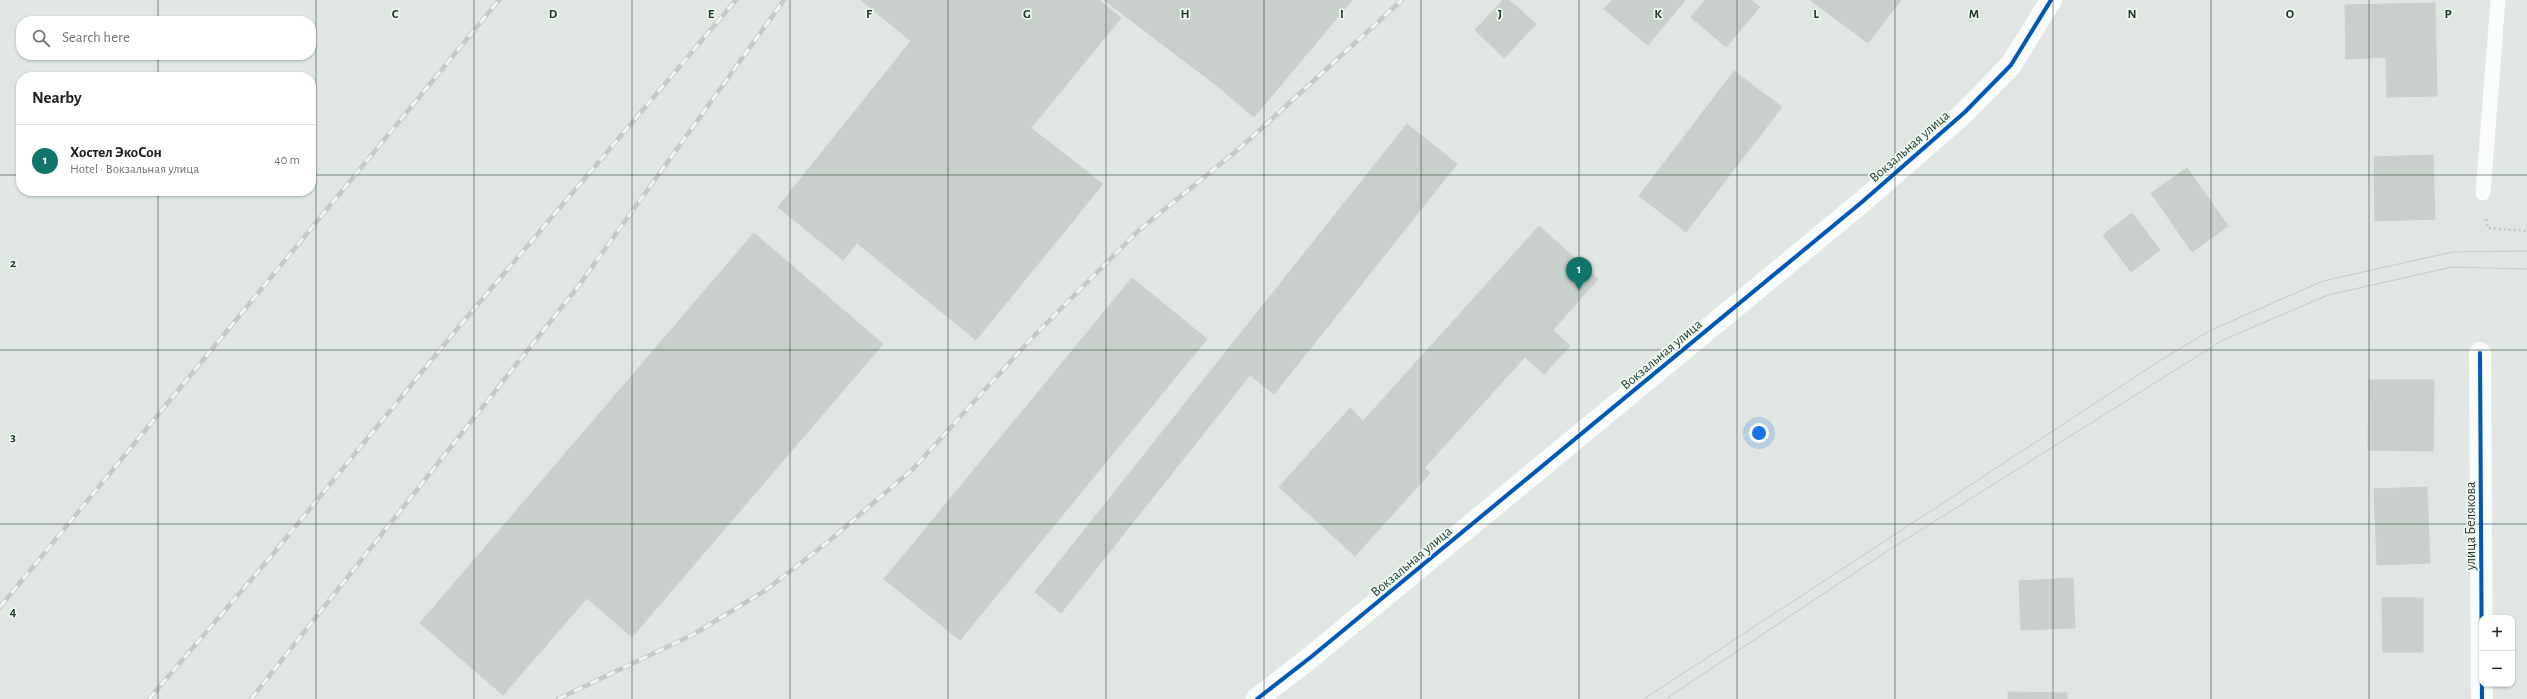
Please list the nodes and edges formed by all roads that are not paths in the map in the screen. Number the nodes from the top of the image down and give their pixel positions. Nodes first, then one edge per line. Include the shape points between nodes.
1 (2051, 0) edge
2 (2498, 0) edge
3 (2483, 193) road end
4 (2480, 353) dead end
5 (1257, 699) edge
6 (2482, 699) edge

1 - 5 street, Вокзальная улица via 2011,65 1965,112 1856,208
2 - 3 lane
4 - 6 street, улица Белякова

